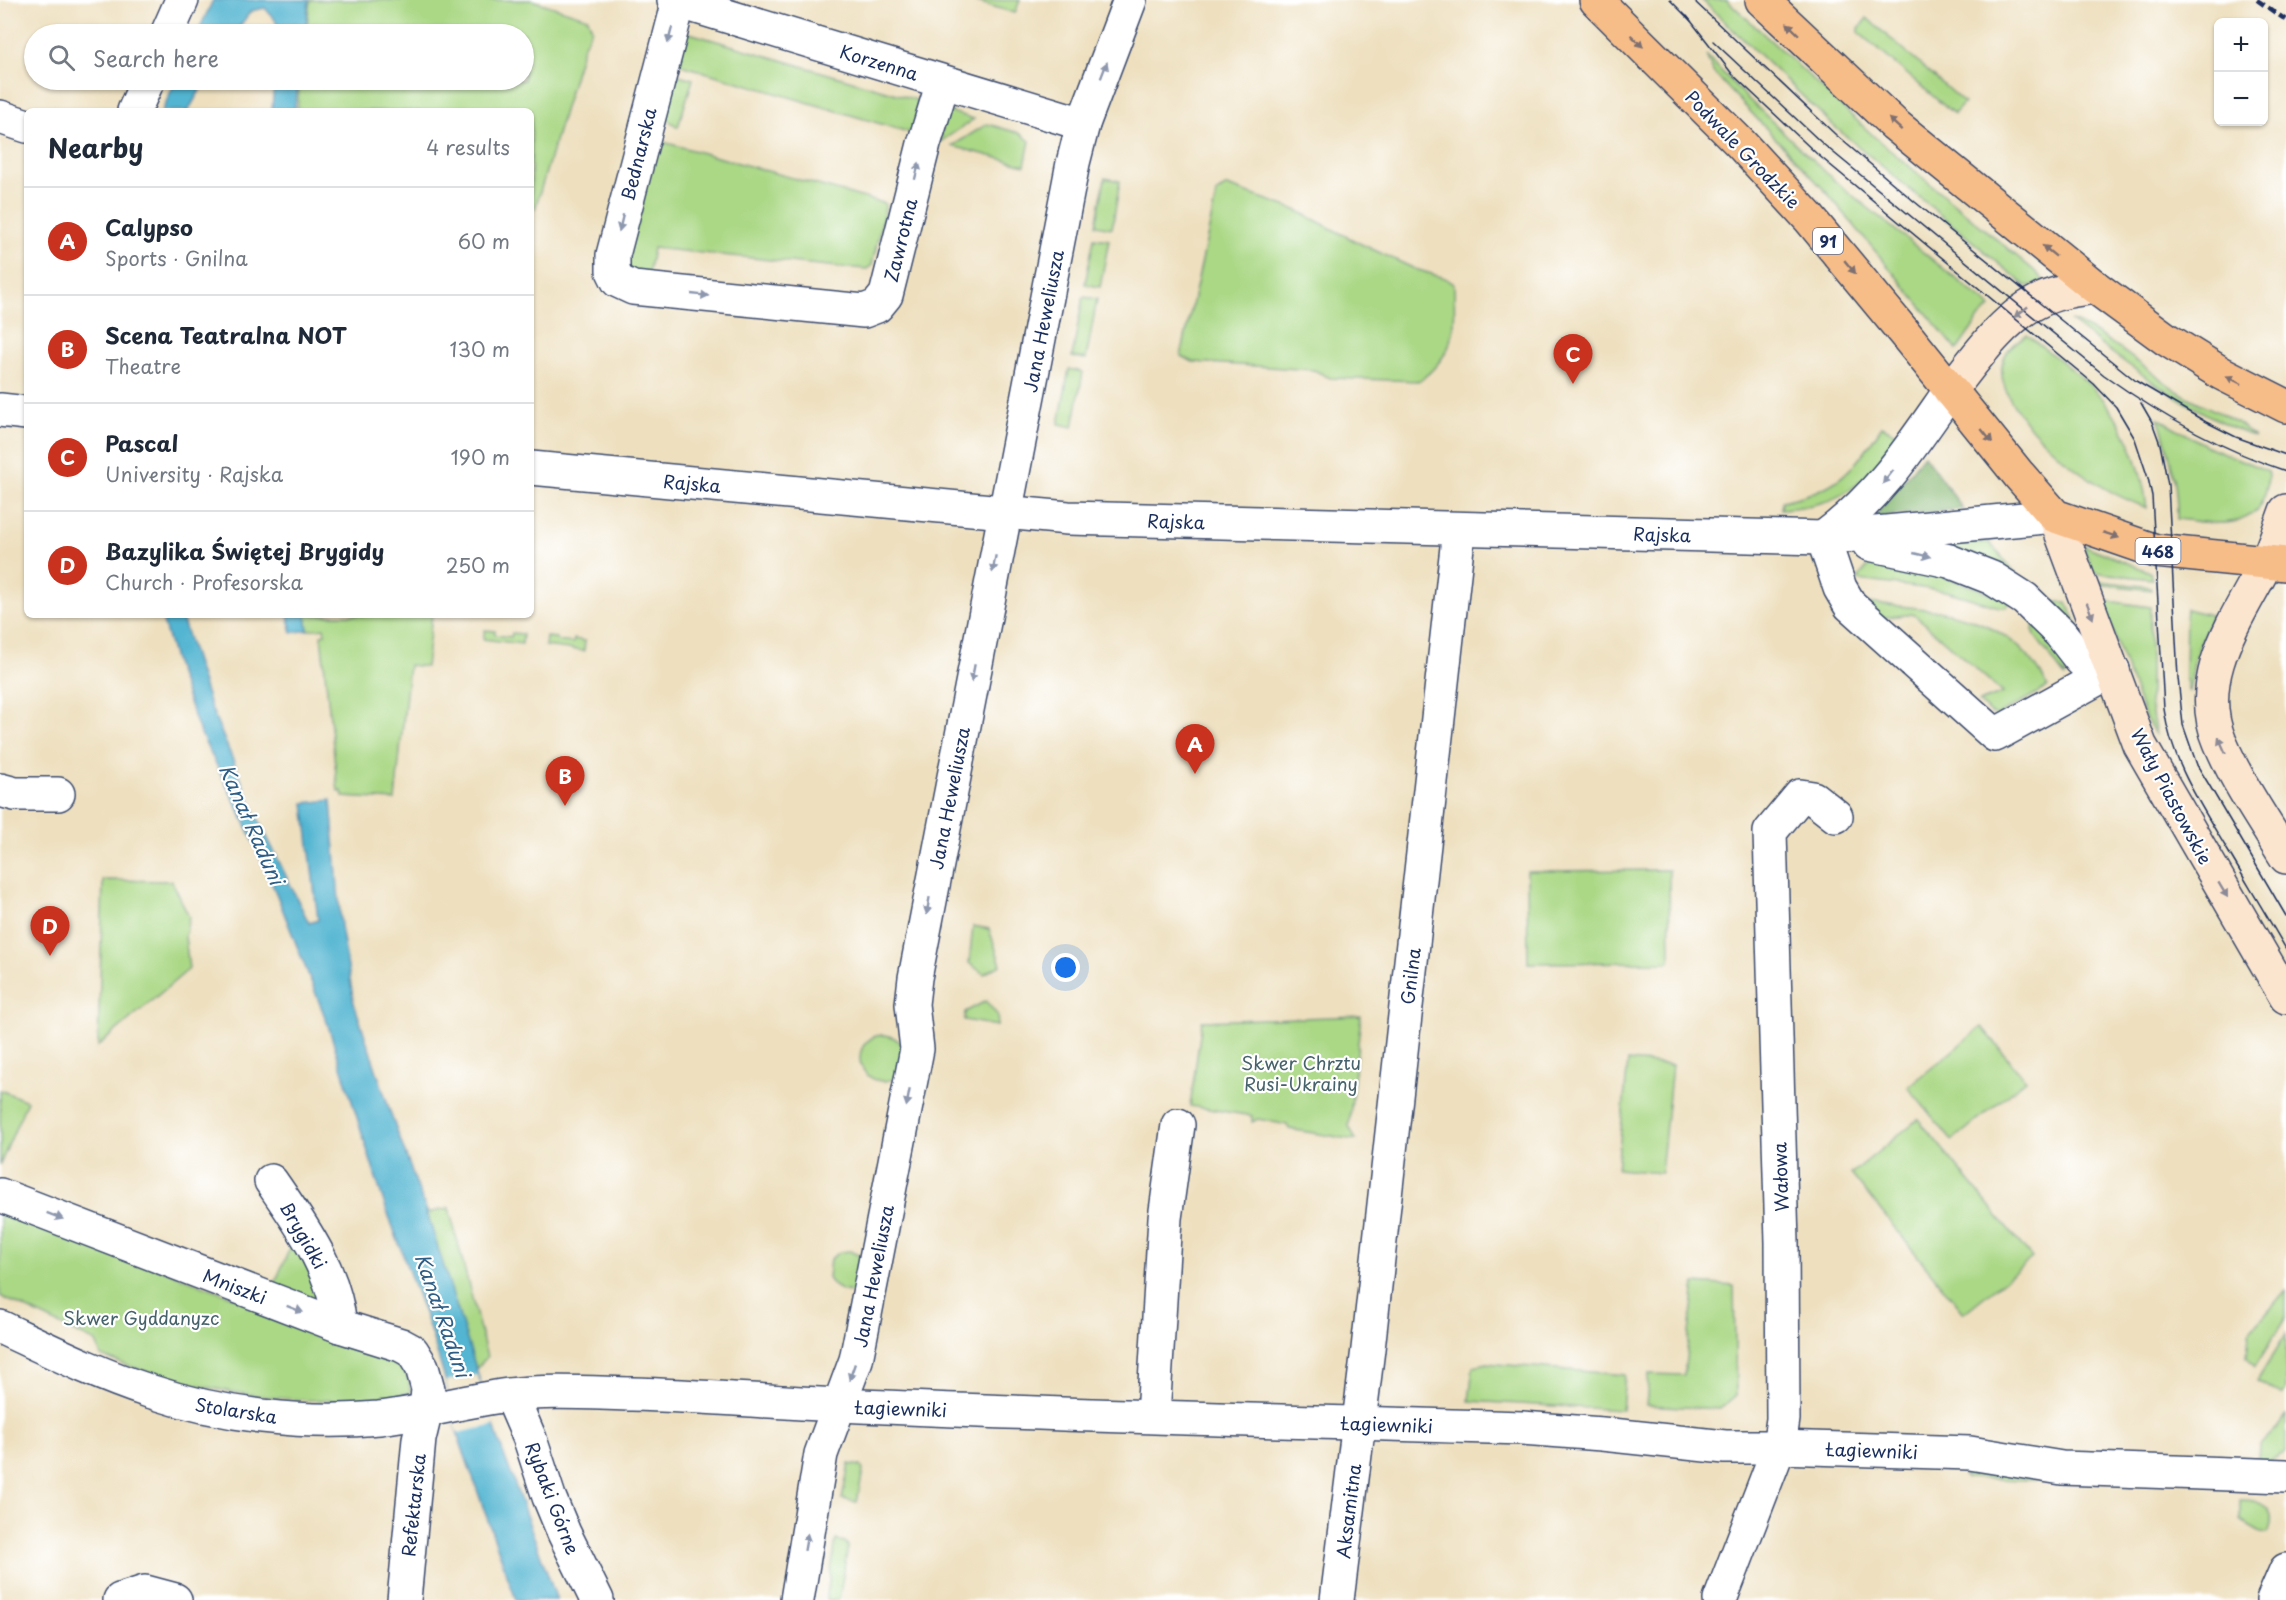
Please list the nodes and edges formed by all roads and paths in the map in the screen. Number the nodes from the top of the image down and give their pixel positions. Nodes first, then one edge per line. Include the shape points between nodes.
1 (182, 0) edge
2 (1130, 0) edge
3 (1596, 0) edge
4 (1762, 0) edge
5 (677, 1) edge
6 (171, 24) edge
7 (943, 82) junction
8 (143, 90) edge
9 (135, 108) edge
10 (0, 117) edge
11 (1083, 124) junction
12 (24, 125) edge
13 (2095, 287) junction
14 (642, 289) joint
15 (1950, 391) junction
16 (2286, 406) edge
17 (0, 410) edge
18 (24, 414) edge
19 (534, 468) edge
20 (2286, 511) edge
21 (1004, 513) junction
22 (2055, 516) junction
23 (1459, 529) junction
24 (1823, 538) junction
25 (2276, 564) edge
26 (2113, 670) junction
27 (0, 789) edge
28 (58, 794) dead end
29 (1836, 816) dead end
30 (2286, 858) edge
31 (2286, 997) edge
32 (1178, 1125) dead end
33 (271, 1181) dead end
34 (0, 1195) edge
35 (340, 1326) junction
36 (0, 1327) edge
37 (498, 1397) junction
38 (840, 1406) junction
39 (438, 1408) junction
40 (1153, 1416) junction
41 (1359, 1423) junction
42 (1779, 1448) junction
43 (2286, 1476) edge
44 (2286, 1570) edge
45 (120, 1600) edge
46 (175, 1600) edge
47 (404, 1600) edge
48 (597, 1600) edge
49 (797, 1600) edge
50 (1337, 1600) edge
51 (1720, 1600) edge
52 (2274, 1600) edge

1 - 6 street
11 -> 2 street, Jana Heweliusza
3 -> 15 main road, Podwale Grodzkie / 91 via 1809,218
13 -> 4 main road via 1903,132
5 - 7 street, Korzenna
5 -> 14 street, Bednarska via 613,255 613,271 618,281
7 - 11 street, Korzenna
14 -> 7 street, Zawrotna via 864,312 877,306 886,295
8 - 9 street
10 - 12 street
11 - 21 street, Jana Heweliusza via 1072,163
13 -> 15 main road via 2064,291 2024,310 1979,354
16 -> 13 main road via 2166,339
15 -> 22 main road, Podwale Grodzkie / 91
15 -> 24 street via 1873,496
17 - 18 street
19 - 21 street, Rajska
20 - 25 main road
21 - 23 street, Rajska
21 -> 38 street, Jana Heweliusza via 915,978 912,1004 917,1049 856,1360
22 - 24 street, Rajska
22 -> 25 main road, 468 via 2156,551
22 -> 26 main road, Wały Piastowskie / 91
23 - 24 street, Rajska
23 - 41 street, Gnilna
24 -> 26 street via 1919,554 1992,578 2025,598 2081,660
24 - 26 street via 1850,605 1995,735
30 -> 25 main road via 2219,741 2212,688 2219,655
26 -> 31 main road, Wały Piastowskie / 91 via 2140,745
27 - 28 street via 15,794
29 - 42 street, Wałowa via 1813,798 1800,796 1770,832 1782,1242 1783,1419
32 - 40 street via 1165,1218
33 - 35 street, Brygidki via 304,1227 322,1261
34 -> 35 street, Mniszki
35 - 39 street, Mniszki via 412,1352
36 - 39 street, Stolarska via 114,1379 180,1401 293,1418 370,1418
37 - 38 street, Łagiewniki via 554,1392
37 - 39 street, Stolarska
37 - 48 street, Rybaki Górne via 530,1439 549,1497
38 - 40 street, Łagiewniki
49 -> 38 street, Jana Heweliusza via 821,1454
39 - 47 street, Refektarska via 419,1439
40 - 41 street, Łagiewniki
41 - 42 street, Łagiewniki via 1522,1428 1725,1447
41 - 50 street, Aksamitna
42 - 43 street, Łagiewniki via 1970,1453 2062,1468
42 - 51 street, Wałowa
44 - 52 street
45 - 46 street via 145,1592

